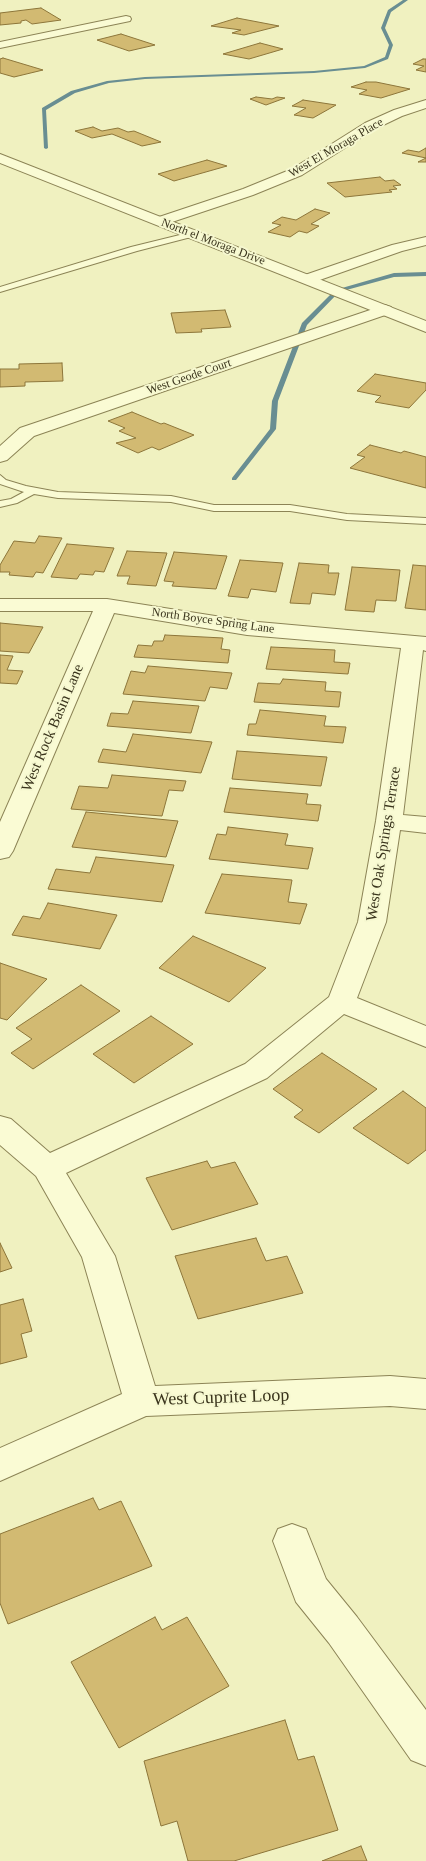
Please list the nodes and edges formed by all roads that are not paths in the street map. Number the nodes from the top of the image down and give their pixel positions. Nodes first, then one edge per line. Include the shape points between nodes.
1 (126, 19) dead end
2 (0, 45) edge
3 (426, 104) edge
4 (0, 158) edge
5 (161, 221) junction
6 (192, 234) junction
7 (426, 241) edge
8 (308, 279) junction
9 (0, 290) edge
10 (385, 310) junction
11 (426, 327) edge
12 (0, 456) edge
13 (0, 478) edge
14 (34, 490) junction
15 (0, 504) edge
16 (426, 521) edge
17 (0, 605) edge
18 (107, 606) junction
19 (420, 643) edge
20 (389, 821) junction
21 (426, 824) edge
22 (0, 851) edge
23 (341, 1002) junction
24 (426, 1037) edge
25 (0, 1127) edge
26 (47, 1168) junction
27 (426, 1394) edge
28 (142, 1401) junction
29 (0, 1465) edge
30 (292, 1541) dead end
31 (426, 1745) edge

1 - 2 street
3 - 5 street, West El Moraga Place via 370,126 297,172
4 - 5 street, North el Moraga Drive
5 - 6 street, North el Moraga Drive
6 - 8 street, North el Moraga Drive
6 - 9 lane
7 - 8 street
8 - 10 street, North el Moraga Drive
10 - 11 street, North el Moraga Drive
10 - 12 street, West Geode Court via 27,432
13 - 14 lane via 3,482
14 - 15 lane via 14,501
14 - 16 lane via 58,495 171,499 214,508 290,508 346,517
17 - 18 street, North Boyce Spring Lane
18 - 19 street, North Boyce Spring Lane via 247,628
18 - 22 street, West Rock Basin Lane
19 - 20 street, West Oak Springs Terrace
20 - 21 street
20 - 23 street, West Oak Springs Terrace via 372,922
23 - 24 street
23 - 26 street, West Oak Springs Terrace via 256,1071
25 - 26 street
26 - 28 street via 98,1256
27 - 28 street, West Cuprite Loop via 390,1391
28 - 29 street, West Cuprite Loop
30 - 31 street via 310,1589

